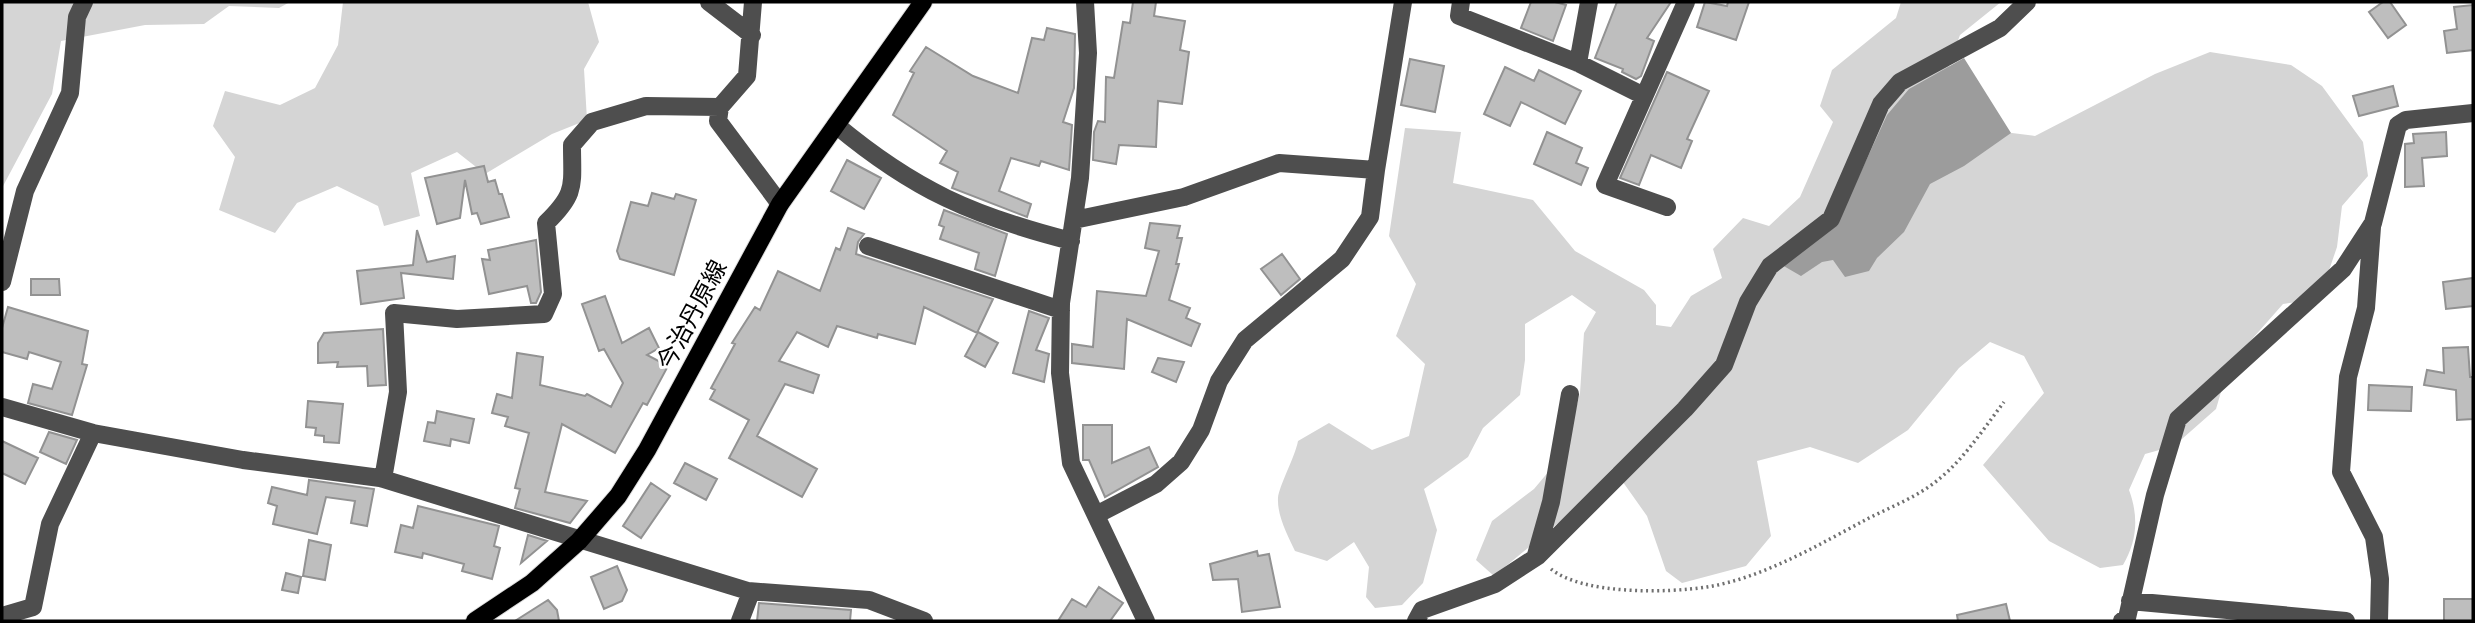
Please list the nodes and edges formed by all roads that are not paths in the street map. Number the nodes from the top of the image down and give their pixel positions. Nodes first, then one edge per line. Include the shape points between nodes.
1 (84, 2) edge
2 (709, 2) edge
3 (753, 2) edge
4 (923, 2) edge
5 (1085, 2) edge
6 (1403, 2) edge
7 (1461, 2) edge
8 (1589, 2) edge
9 (1686, 2) edge
10 (2027, 2) edge
11 (752, 35) junction
12 (1578, 63) junction
13 (1644, 96) junction
14 (720, 107) junction
15 (2473, 113) edge
16 (836, 125) junction
17 (1376, 170) junction
18 (780, 204) junction
19 (1667, 207) dead end
20 (1074, 219) junction
21 (2373, 223) junction
22 (1070, 241) junction
23 (868, 246) dead end
24 (2, 282) edge
25 (1061, 310) junction
26 (1570, 394) dead end
27 (2, 407) edge
28 (93, 433) junction
29 (383, 479) junction
30 (1096, 515) junction
31 (579, 541) junction
32 (1536, 557) junction
33 (751, 592) junction
34 (2130, 601) junction
35 (2, 615) edge
36 (475, 621) edge
37 (740, 621) edge
38 (924, 621) edge
39 (1146, 621) edge
40 (1416, 621) edge
41 (2122, 621) edge
42 (2346, 621) edge
43 (2379, 621) edge

1 - 24 street via 78,17 70,93 25,191
2 - 11 street
3 - 11 street
4 - 16 main road, 今治丹原線
5 - 20 street via 1088,53
6 - 17 street
7 - 12 street via 1459,16
8 - 12 street
9 - 13 street
10 - 32 street via 2000,27 1900,82 1881,104 1831,219 1770,266 1748,302 1724,365
11 - 14 street via 747,76
12 - 13 street
13 - 19 street via 1605,185
14 - 18 street via 718,121
14 - 29 street via 646,106 592,122 572,145 572,191 546,223 553,294 544,314 457,319 394,313 398,392
15 - 21 street via 2406,120 2398,125
16 - 18 main road, 今治丹原線
16 - 22 street via 911,182 955,204
17 - 20 street via 1279,163 1184,197
17 - 30 street via 1370,217 1342,259 1245,340 1219,381 1201,430 1181,462 1156,484
18 - 31 main road, 今治丹原線 via 648,450 618,496
20 - 22 street
21 - 34 street via 2343,269 2178,419
21 - 43 street via 2365,308 2348,377 2341,472 2374,537
22 - 25 street
23 - 25 street
25 - 30 street via 1060,373 1071,463
26 - 32 street
27 - 28 street
28 - 29 street
28 - 35 street via 50,524 33,607
29 - 31 street
30 - 39 street
31 - 33 street
31 - 36 main road, 今治丹原線 via 532,583
32 - 40 street via 1495,584 1422,610
33 - 37 street
33 - 38 street via 869,600
34 - 41 street via 2127,618
34 - 42 street

